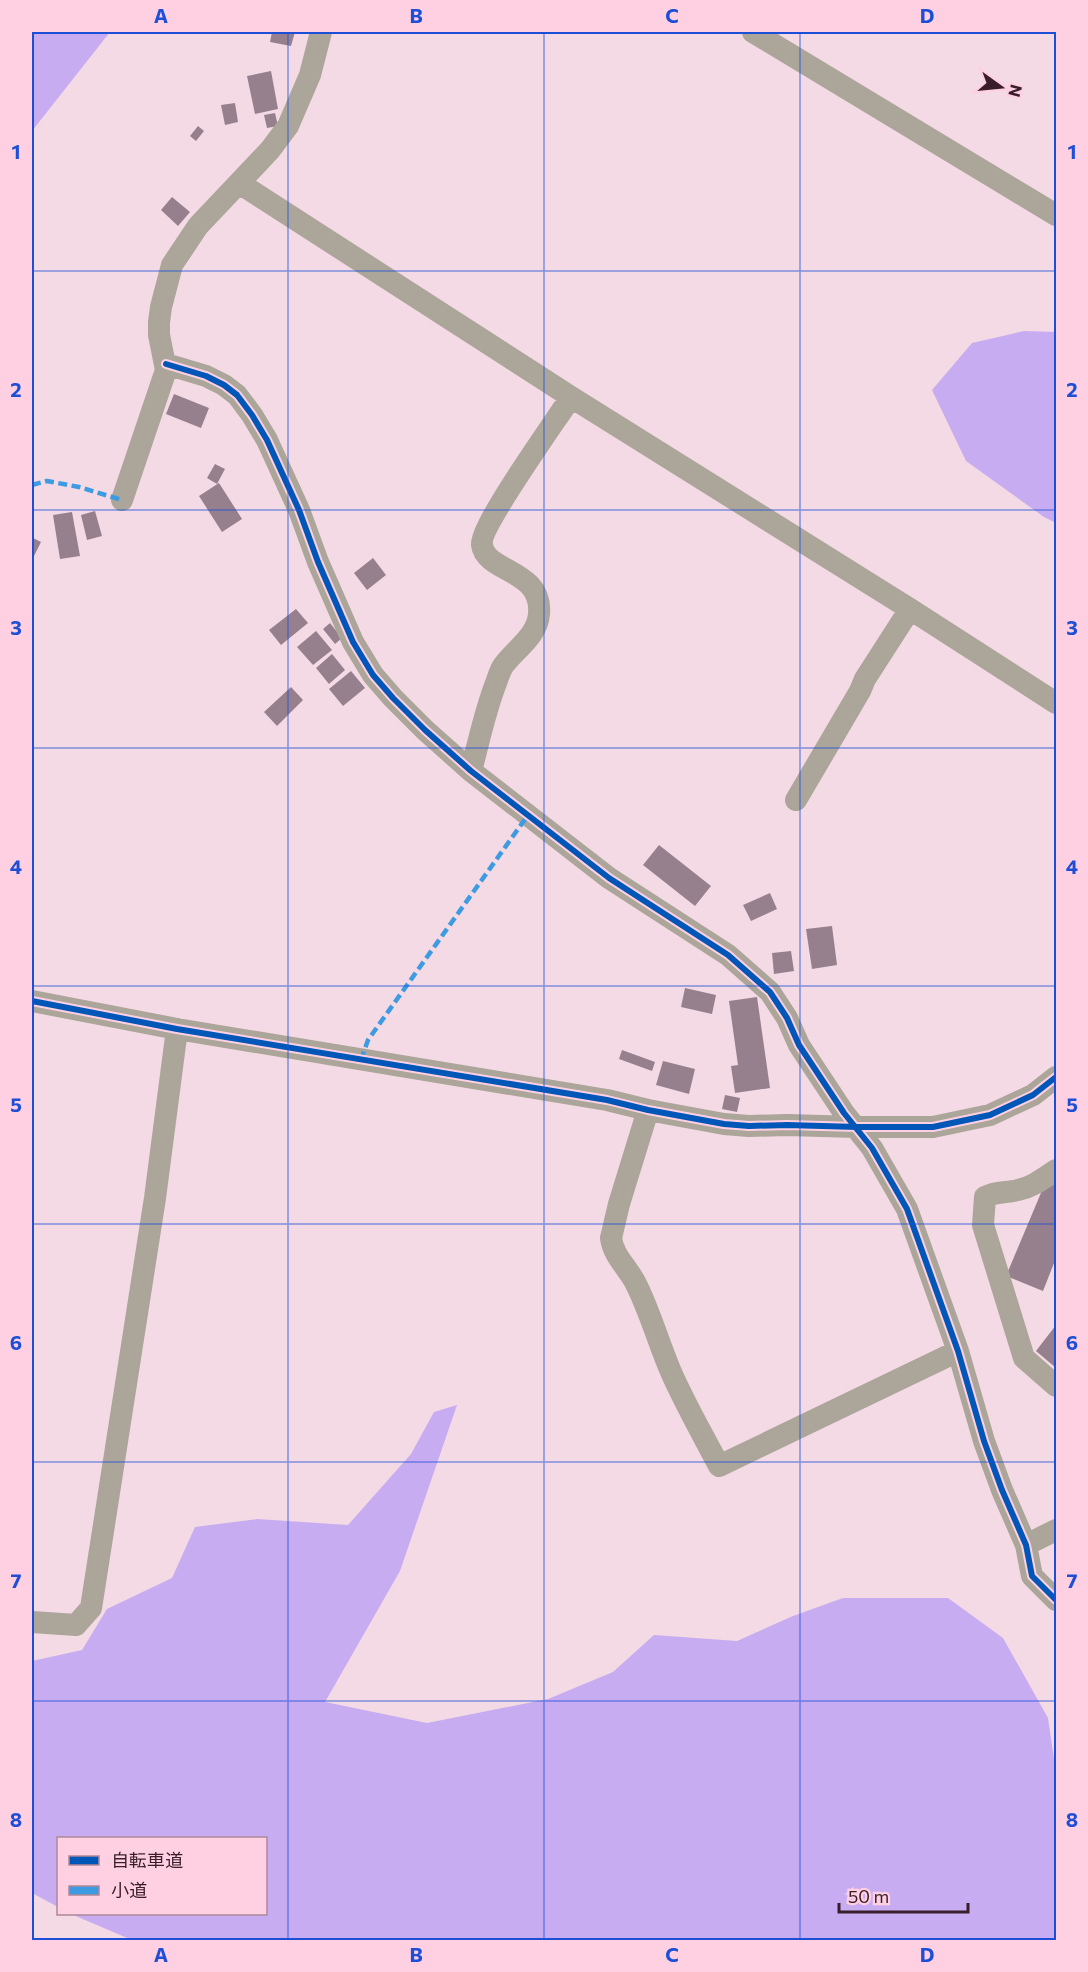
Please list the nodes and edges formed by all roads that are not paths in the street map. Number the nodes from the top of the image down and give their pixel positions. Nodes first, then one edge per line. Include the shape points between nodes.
1 (321, 32) edge
2 (753, 32) edge
3 (239, 183) junction
4 (1056, 215) edge
5 (166, 364) junction
6 (571, 397) junction
7 (122, 500) dead end
8 (910, 609) junction
9 (1056, 703) edge
10 (471, 771) junction
11 (796, 800) dead end
12 (32, 1001) edge
13 (177, 1029) junction
14 (1056, 1077) edge
15 (648, 1110) junction
16 (857, 1127) junction
17 (1056, 1170) edge
18 (958, 1351) junction
19 (1056, 1386) edge
20 (1056, 1530) edge
21 (1026, 1545) junction
22 (1056, 1600) edge
23 (32, 1622) edge

1 - 3 street via 310,75 288,126
2 - 4 street
3 - 5 street via 198,225 172,265 159,322
3 - 6 street
5 - 7 street via 162,387
5 - 10 street via 224,385 252,415 299,510 358,652 393,698
6 - 8 street
6 - 10 street via 483,534 484,552 526,581 536,592 539,612 534,631 502,667
8 - 9 street
8 - 11 street
10 - 16 street via 609,879 728,955 770,992 824,1084
12 - 13 street
13 - 15 street
13 - 23 street via 155,1198 91,1608 76,1625
14 - 16 street via 1033,1095 990,1115 933,1127
15 - 16 street via 724,1124
15 - 18 street via 611,1238 634,1281 671,1372 719,1466
16 - 18 street via 907,1209
17 - 19 street via 1028,1188 993,1192 985,1197 983,1225 1024,1358
18 - 21 street via 984,1441
20 - 21 street
21 - 22 street via 1032,1576

